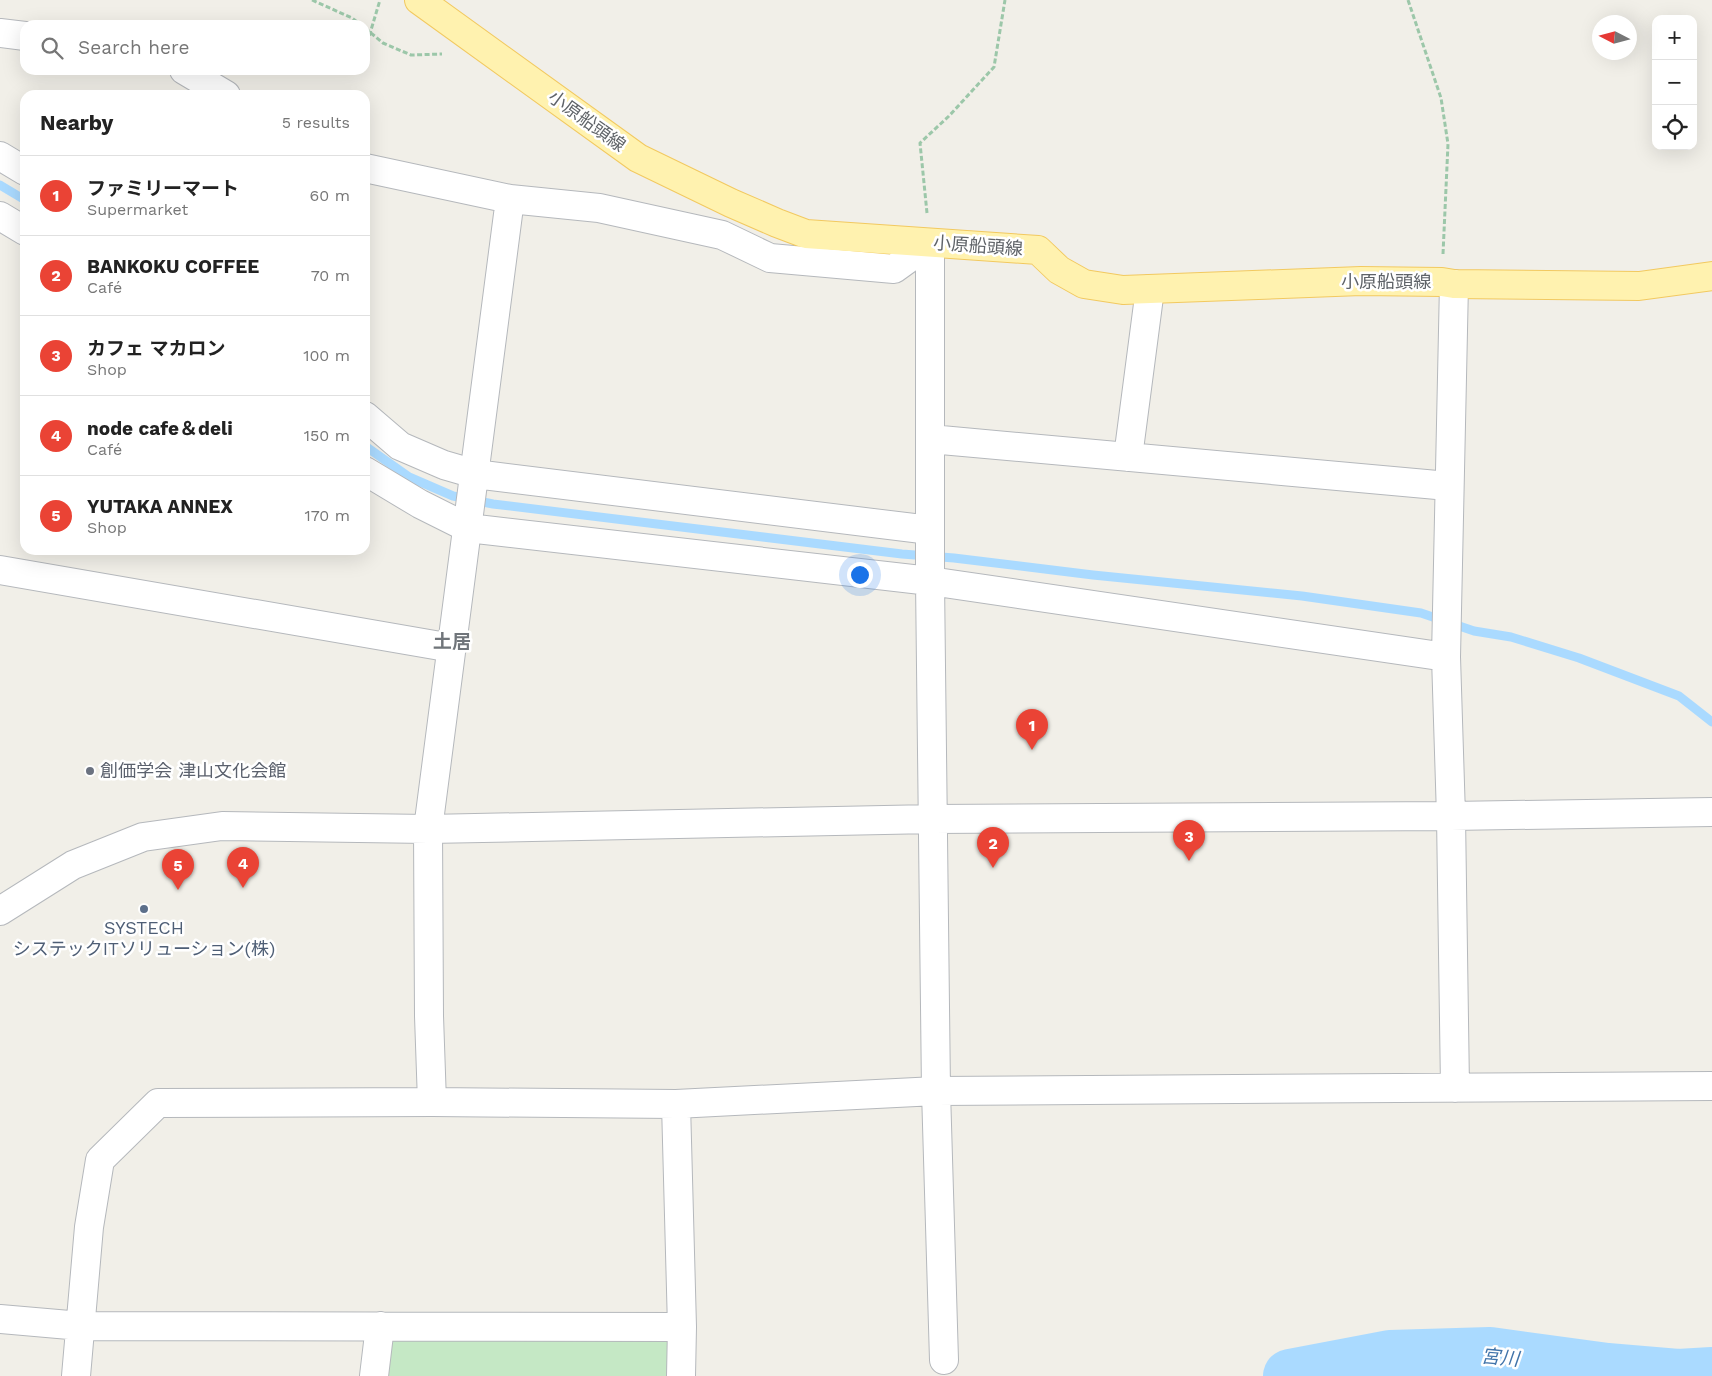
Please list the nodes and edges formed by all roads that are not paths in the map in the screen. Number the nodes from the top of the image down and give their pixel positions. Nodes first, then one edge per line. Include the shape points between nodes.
1 (419, 0) edge
2 (0, 33) edge
3 (20, 35) edge
4 (192, 75) edge
5 (218, 90) edge
6 (0, 156) edge
7 (20, 168) edge
8 (370, 169) edge
9 (510, 199) junction
10 (0, 216) edge
11 (20, 228) edge
12 (930, 243) junction
13 (1712, 276) edge
14 (1448, 283) junction
15 (1150, 289) junction
16 (370, 420) edge
17 (930, 439) junction
18 (1128, 457) junction
19 (370, 474) edge
20 (475, 474) junction
21 (1448, 486) junction
22 (468, 528) junction
23 (930, 530) junction
24 (0, 570) edge
25 (930, 581) junction
26 (452, 648) junction
27 (1446, 658) junction
28 (1712, 812) edge
29 (1451, 816) junction
30 (933, 818) junction
31 (428, 829) junction
32 (3, 903) edge
33 (1712, 1086) edge
34 (1455, 1088) junction
35 (936, 1091) junction
36 (432, 1102) junction
37 (676, 1104) junction
38 (0, 1318) edge
39 (81, 1326) junction
40 (380, 1326) junction
41 (682, 1327) junction
42 (944, 1360) dead end
43 (76, 1376) edge
44 (374, 1376) edge
45 (681, 1376) edge

1 - 12 main road, 小原船頭線 via 638,158 730,203 806,234
2 - 3 street
4 - 5 street
6 - 7 street
8 - 9 street
9 - 12 street via 599,208 722,235 770,258 894,269
9 - 20 street
10 - 11 street
12 - 15 main road, 小原船頭線 via 1038,250 1058,270 1084,284 1124,290
12 - 17 street
13 - 14 main road, 小原船頭線 via 1639,286
14 - 15 main road, 小原船頭線 via 1361,281
14 - 21 street
15 - 18 street
16 - 20 street via 400,446 444,466
17 - 18 street
17 - 23 street
18 - 21 street
19 - 22 street
20 - 22 street
20 - 23 street
21 - 27 street
22 - 25 street
22 - 26 street
23 - 25 street
24 - 26 street
25 - 27 street
25 - 30 street
26 - 31 street
27 - 29 street
28 - 29 street
29 - 30 street
29 - 34 street
30 - 31 street
30 - 35 street
31 - 32 street via 222,826 143,837 73,865
31 - 36 street
33 - 34 street
34 - 35 street
35 - 37 street
35 - 42 street
36 - 37 street
36 - 39 street via 158,1102 100,1160 89,1227
37 - 41 street
38 - 39 street
39 - 40 street
39 - 43 street
40 - 41 street
40 - 44 street
41 - 45 street

